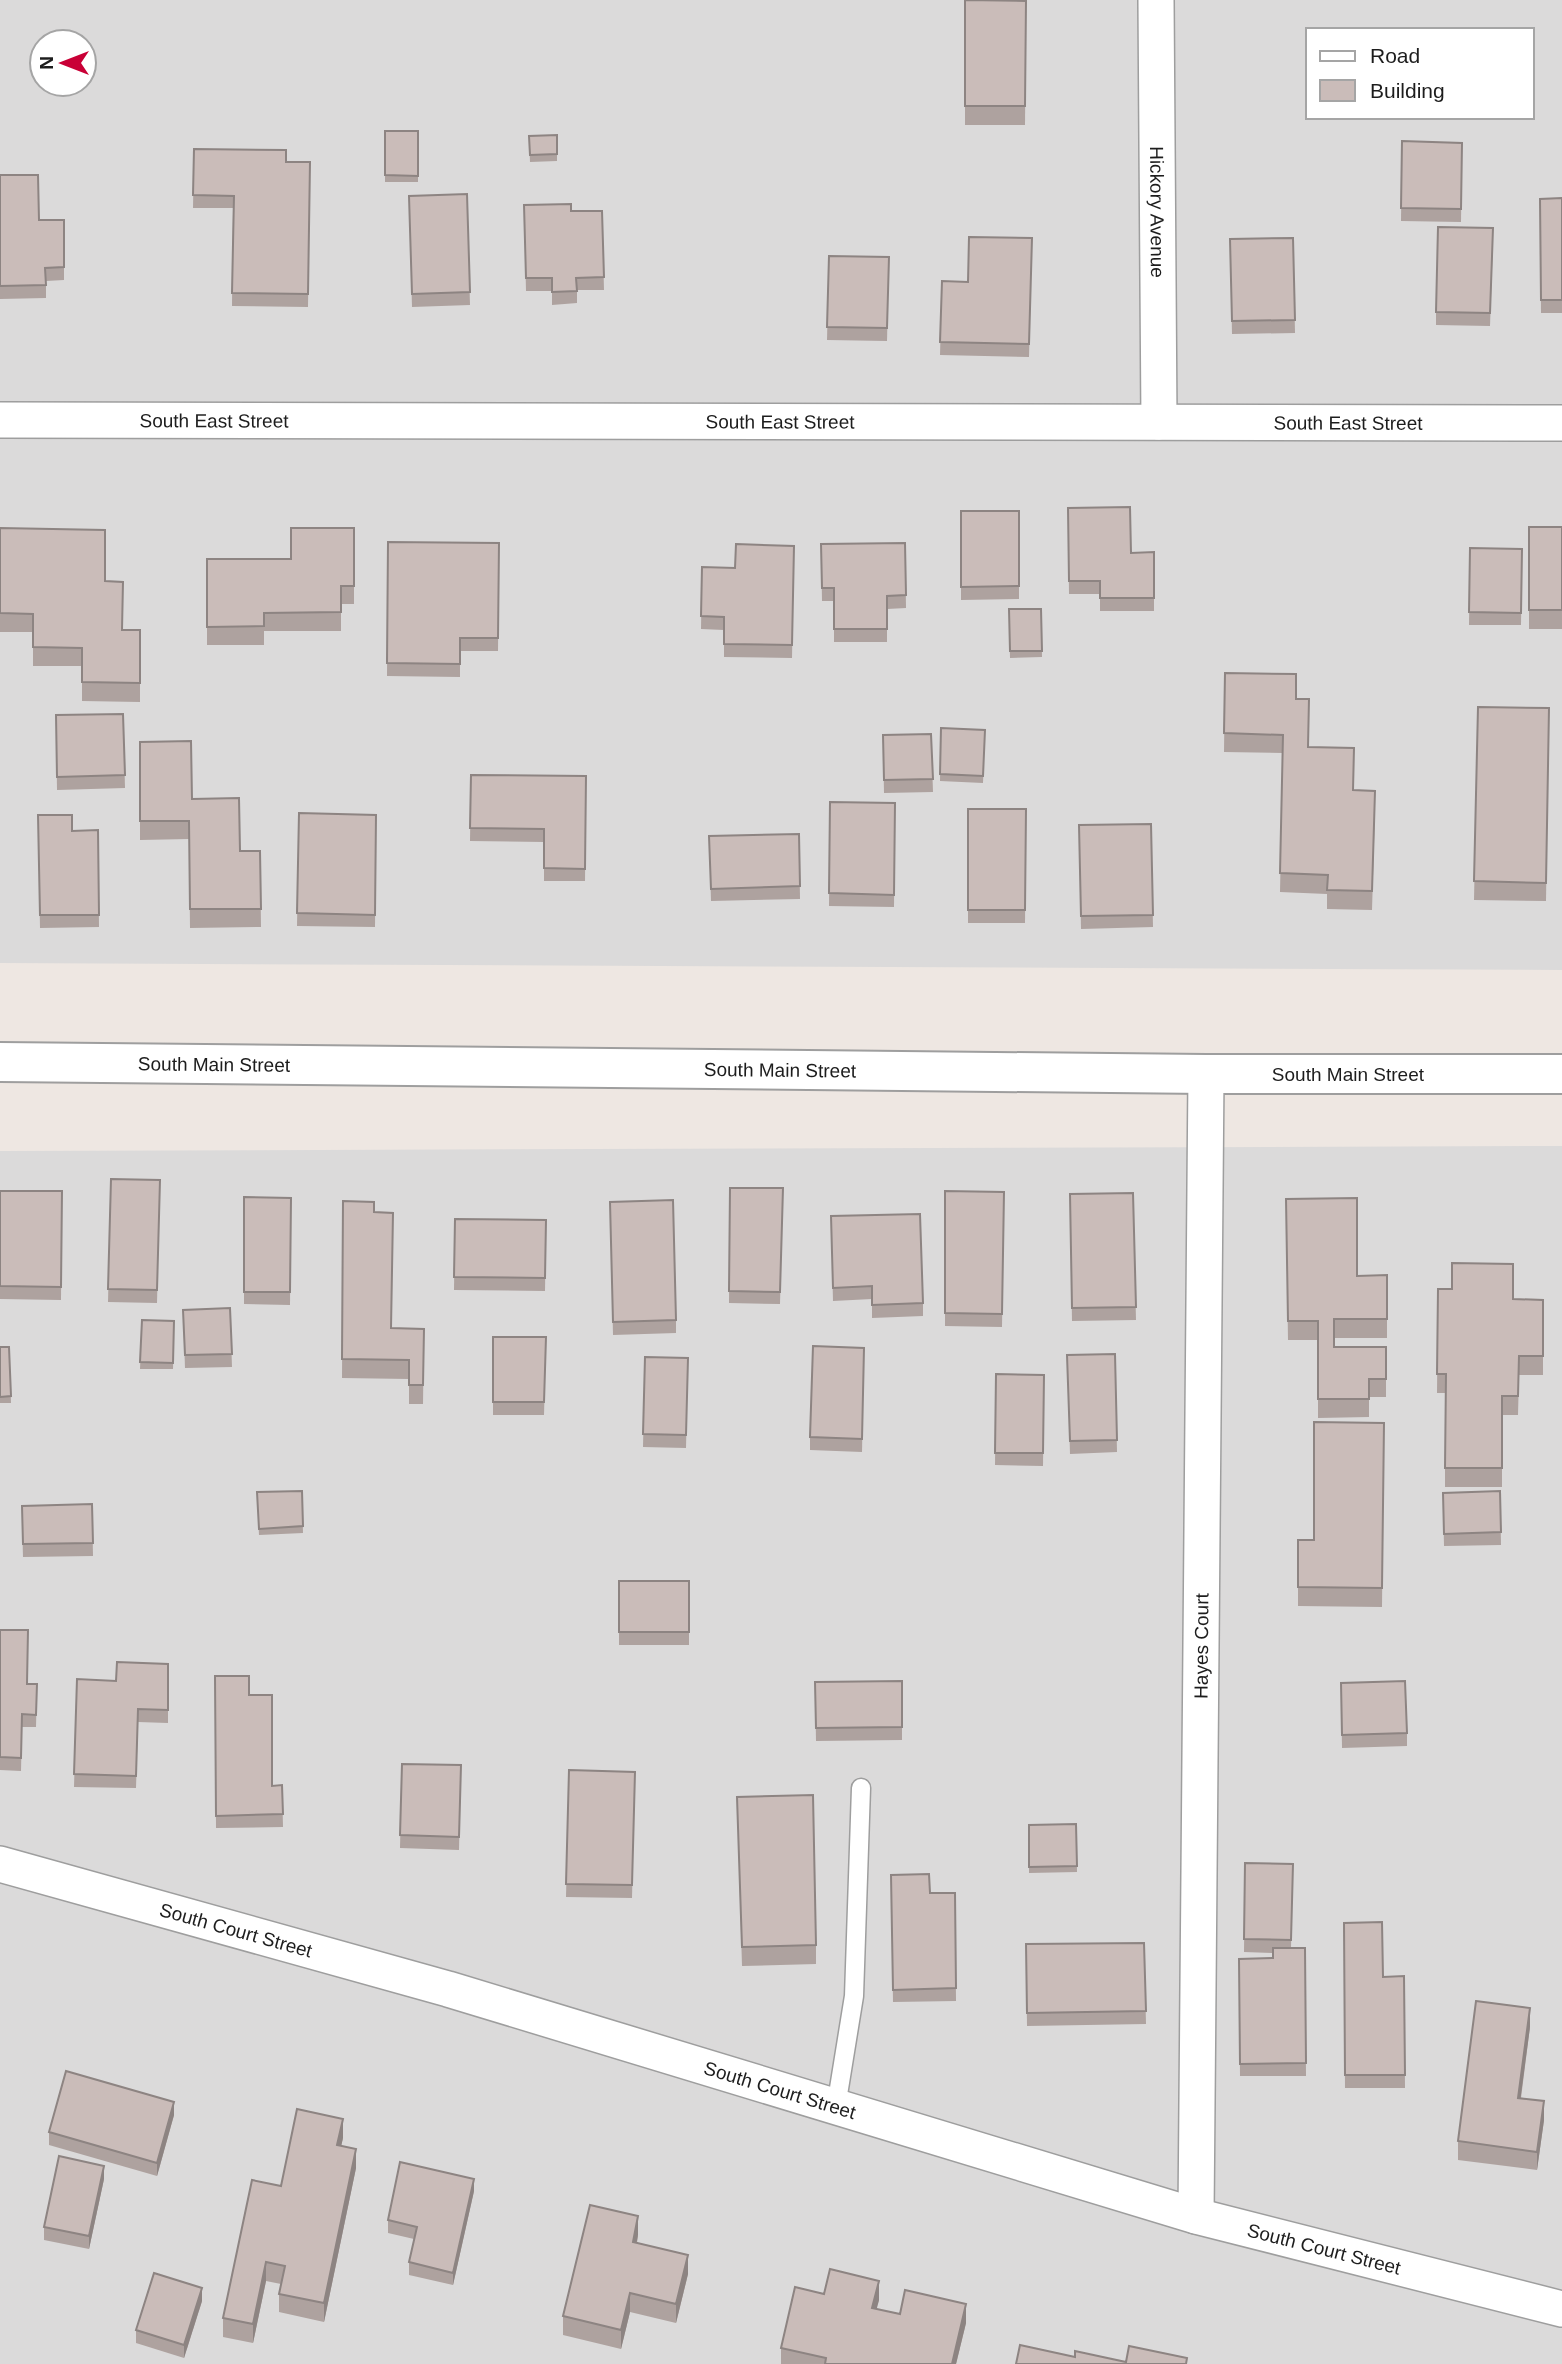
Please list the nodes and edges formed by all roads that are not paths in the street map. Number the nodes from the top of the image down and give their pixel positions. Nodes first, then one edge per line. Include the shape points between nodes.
1 (1156, 0) edge
2 (0, 420) edge
3 (1159, 422) junction
4 (1562, 423) edge
5 (0, 1062) edge
6 (1206, 1074) junction
7 (1562, 1074) edge
8 (861, 1788) dead end
9 (0, 1864) edge
10 (836, 2107) junction
11 (1196, 2216) junction
12 (1562, 2309) edge

1 - 3 street, Hickory Avenue
2 - 3 street, South East Street
3 - 4 street, South East Street
5 - 6 street, South Main Street
6 - 7 street, South Main Street
6 - 11 street, Hayes Court
8 - 10 lane via 854,1996
9 - 10 street, South Court Street via 448,1989
10 - 11 street, South Court Street
11 - 12 street, South Court Street

